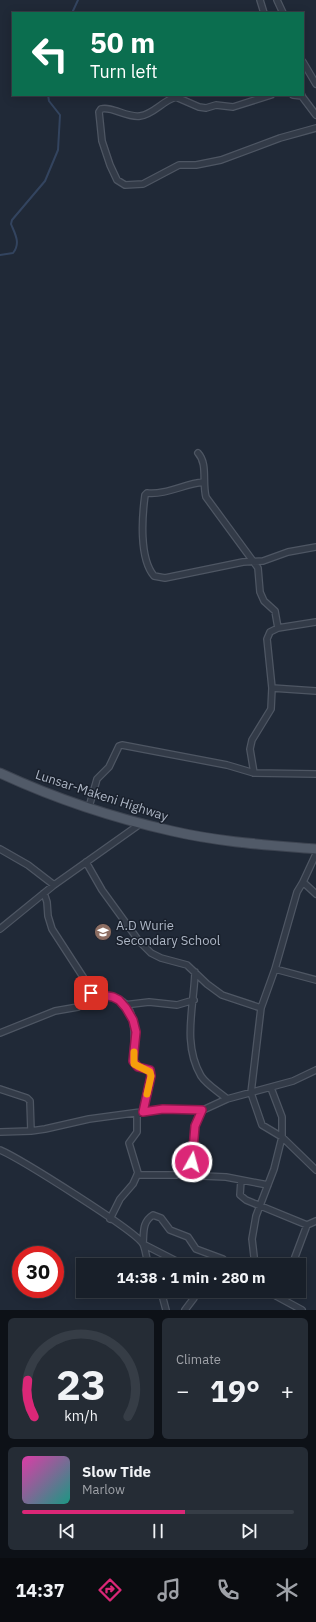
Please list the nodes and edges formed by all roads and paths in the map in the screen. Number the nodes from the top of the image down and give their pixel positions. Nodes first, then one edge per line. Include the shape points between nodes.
1 (260, 0) edge
2 (277, 0) edge
3 (264, 12) edge
4 (283, 12) edge
5 (304, 64) edge
6 (316, 84) edge
7 (268, 96) edge
8 (302, 96) edge
9 (316, 115) edge
10 (316, 128) edge
11 (198, 453) dead end
12 (203, 482) junction
13 (316, 547) edge
14 (253, 562) junction
15 (316, 622) edge
16 (278, 628) junction
17 (272, 688) junction
18 (316, 691) edge
19 (0, 773) edge
20 (254, 773) junction
21 (316, 774) edge
22 (89, 807) junction
23 (140, 824) junction
24 (0, 849) edge
25 (316, 849) edge
26 (316, 854) edge
27 (86, 862) junction
28 (303, 882) junction
29 (54, 885) junction
30 (44, 893) junction
31 (316, 894) edge
32 (0, 929) edge
33 (275, 969) junction
34 (195, 972) junction
35 (316, 980) edge
36 (94, 994) junction
37 (194, 1000) junction
38 (124, 1006) junction
39 (260, 1008) junction
40 (0, 1033) edge
41 (316, 1070) edge
42 (271, 1088) junction
43 (0, 1089) edge
44 (251, 1093) junction
45 (227, 1099) junction
46 (202, 1110) junction
47 (140, 1112) junction
48 (31, 1131) junction
49 (0, 1132) edge
50 (282, 1137) junction
51 (0, 1150) edge
52 (316, 1170) edge
53 (180, 1173) junction
54 (137, 1175) junction
55 (241, 1180) junction
56 (268, 1185) junction
57 (259, 1206) junction
58 (110, 1219) junction
59 (316, 1221) edge
60 (306, 1225) junction
61 (143, 1244) junction
62 (147, 1258) edge
63 (170, 1258) edge
64 (220, 1258) edge
65 (254, 1258) edge
66 (294, 1258) edge
67 (163, 1298) edge
68 (194, 1298) edge
69 (281, 1298) edge
70 (285, 1300) joint
71 (166, 1310) edge
72 (186, 1310) edge
73 (302, 1310) edge

1 - 3 street
2 - 4 street
5 - 6 street
7 - 10 street via 233,107 206,108 176,97 139,117 101,109 99,112 102,141 114,175 125,185 143,184 179,165 196,165 221,160 280,138
8 - 9 street
11 - 12 street via 204,461
12 - 14 street via 206,497
12 - 14 street via 156,494 147,492 145,495 142,521 144,548 151,572 158,578 165,578
13 - 14 street
14 - 16 street via 260,572 260,592 264,601 275,611
15 - 16 street
16 - 17 street via 270,632 267,639
17 - 18 street
17 - 20 street via 271,709 252,740 250,749
19 - 22 main road, Lunsar-Makeni Highway
20 - 21 street
20 - 22 street via 227,765 122,744 109,767 97,779
22 - 23 main road, Lunsar-Makeni Highway
23 - 25 main road, Lunsar-Makeni Highway via 218,840
23 - 27 street
24 - 29 street via 28,865
26 - 28 street
27 - 29 street
27 - 34 street via 102,890 145,948 161,958 187,965
28 - 31 street
28 - 33 street via 297,892
29 - 30 street
30 - 32 street
30 - 36 street via 52,929
33 - 35 street
33 - 39 street
34 - 37 street
34 - 39 street via 222,995
36 - 38 street via 113,997
36 - 40 street via 78,1008 55,1011
37 - 38 street via 177,1005 149,1002
37 - 45 street via 190,1031 195,1060 201,1076
38 - 47 street via 133,1020 136,1032 133,1061 138,1067 150,1070 151,1076
39 - 44 street
41 - 42 street
42 - 44 street
42 - 50 street via 282,1117
43 - 48 street via 30,1101
44 - 45 street
44 - 50 street via 262,1125
45 - 46 street
46 - 47 street via 163,1109
46 - 53 street via 195,1126 192,1162
47 - 48 street
47 - 54 street via 137,1132 129,1143
48 - 49 street
50 - 52 street
50 - 56 street
51 - 58 street via 26,1163
53 - 54 street via 166,1176
53 - 55 street
54 - 58 street
55 - 56 street
55 - 57 street via 240,1195
56 - 57 street
57 - 60 street
57 - 65 street via 252,1239
58 - 61 street
59 - 60 street
60 - 66 street
61 - 62 street
61 - 63 street
61 - 64 street via 145,1224 149,1218 157,1216 170,1230 188,1237 196,1249
67 - 71 street
68 - 72 street
69 - 70 street
70 - 73 street

